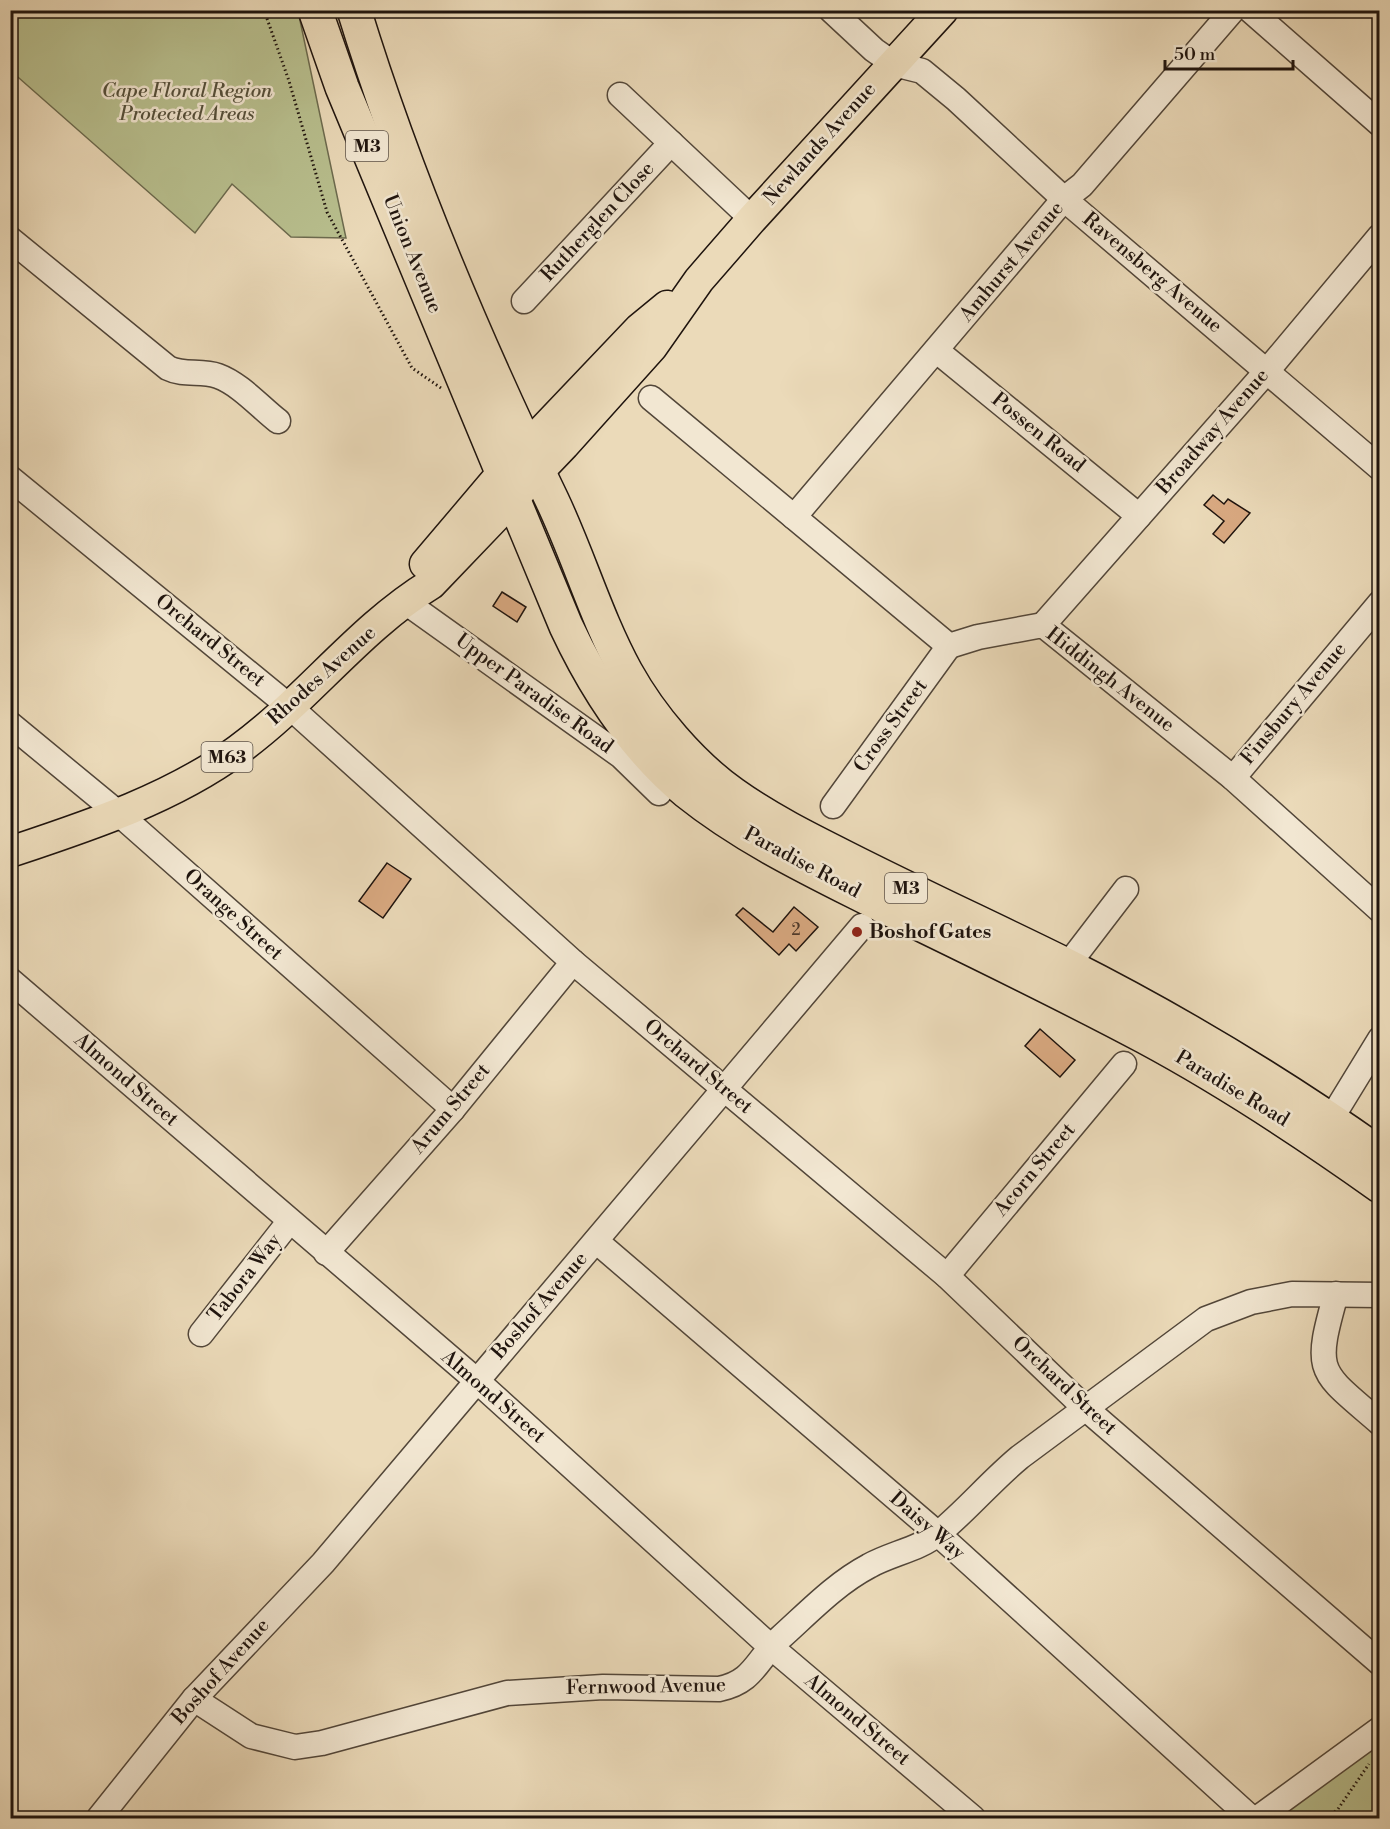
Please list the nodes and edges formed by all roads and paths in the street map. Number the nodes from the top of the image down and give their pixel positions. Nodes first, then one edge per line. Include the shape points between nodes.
1 (264, 10) edge
2 (315, 10) edge
3 (354, 10) edge
4 (831, 10) edge
5 (944, 10) edge
6 (1233, 10) edge
7 (1250, 10) edge
8 (894, 63) junction
9 (620, 95) dead end
10 (1380, 124) edge
11 (671, 142) junction
12 (1064, 200) junction
13 (752, 219) junction
14 (1380, 236) edge
15 (14, 249) edge
16 (524, 300) dead end
17 (937, 351) junction
18 (1267, 371) junction
19 (446, 392) dead end
20 (651, 398) dead end
21 (278, 421) dead end
22 (531, 460) junction
23 (1380, 468) edge
24 (10, 477) edge
25 (508, 484) junction
26 (1139, 516) junction
27 (794, 517) junction
28 (404, 601) junction
29 (1380, 603) edge
30 (1043, 625) junction
31 (950, 646) junction
32 (290, 707) junction
33 (10, 724) edge
34 (1233, 778) junction
35 (659, 794) dead end
36 (833, 806) dead end
37 (118, 813) junction
38 (10, 852) edge
39 (1126, 889) dead end
40 (1380, 910) edge
41 (862, 926) dead end
42 (573, 962) junction
43 (1067, 966) junction
44 (10, 980) edge
45 (1380, 1039) edge
46 (1124, 1064) dead end
47 (723, 1089) junction
48 (453, 1110) junction
49 (1331, 1119) junction
50 (1380, 1154) edge
51 (1380, 1186) edge
52 (289, 1222) junction
53 (596, 1241) junction
54 (326, 1253) junction
55 (947, 1276) junction
56 (1336, 1294) junction
57 (1380, 1295) edge
58 (201, 1334) dead end
59 (476, 1380) junction
60 (1084, 1407) junction
61 (1380, 1423) edge
62 (938, 1534) junction
63 (771, 1647) junction
64 (1380, 1663) edge
65 (194, 1699) junction
66 (1380, 1729) edge
67 (1372, 1759) dead end
68 (99, 1818) edge
69 (973, 1818) edge
70 (1251, 1818) edge
71 (1258, 1818) edge
72 (1328, 1818) edge

1 - 19 path via 327,212 412,369
2 - 25 highway, Union Avenue / M3 via 342,87
3 - 22 highway, Union Avenue / M3 via 405,165
4 - 8 street, Ravensberg Avenue
5 - 8 main road, Newlands Avenue / M63
6 - 12 street, Amhurst Avenue via 1082,185
7 - 10 street
8 - 12 street, Ravensberg Avenue via 924,73
8 - 13 main road, Newlands Avenue / M63
9 - 11 street
11 - 13 street
11 - 16 street, Rutherglen Close
12 - 17 street, Amhurst Avenue
12 - 18 street, Ravensberg Avenue
13 - 22 main road, Newlands Avenue / M63 via 699,280 639,329
14 - 18 street, Broadway Avenue
15 - 21 street via 168,369 226,380
17 - 26 street, Possen Road
17 - 27 street, Amhurst Avenue
18 - 23 street, Ravensberg Avenue
18 - 26 street, Broadway Avenue
20 - 27 street
22 - 25 main road, Rhodes Avenue / M63
22 - 43 highway, Paradise Road / M3 via 626,673 646,703 709,773 733,794 804,837
24 - 32 street, Orchard Street
25 - 28 main road, Rhodes Avenue / M63 via 431,584
25 - 51 highway, Paradise Road / M3 via 587,670 630,731 686,791 779,853 1191,1063
26 - 30 street, Broadway Avenue
27 - 31 street
28 - 32 main road, Rhodes Avenue / M63
28 - 35 street, Upper Paradise Road via 621,756
29 - 34 street, Finsbury Avenue
30 - 31 street, Hiddingh Avenue
30 - 34 street, Hiddingh Avenue
31 - 36 street, Cross Street
32 - 37 main road, Rhodes Avenue / M63 via 238,750 185,784
32 - 42 street, Orchard Street
33 - 37 street, Orange Street
34 - 40 street, Hiddingh Avenue
37 - 38 main road, Rhodes Avenue / M63
37 - 48 street, Orange Street
39 - 43 street
41 - 47 street, Boshof Avenue
42 - 47 street, Orchard Street
42 - 48 street, Arum Street
43 - 49 highway, Paradise Road / M3 via 1209,1042
44 - 52 street, Almond Street
45 - 49 street
46 - 55 street, Acorn Street
47 - 53 street, Boshof Avenue
47 - 55 street, Orchard Street
48 - 54 street, Arum Street
49 - 50 highway, Paradise Road / M3
52 - 54 street, Almond Street
52 - 58 street, Tabora Way
53 - 59 street, Boshof Avenue
53 - 62 street, Daisy Way
54 - 59 street, Almond Street
55 - 60 street, Orchard Street
56 - 57 street, Fernwood Avenue
56 - 60 street, Fernwood Avenue via 1292,1294 1251,1302 1206,1319
56 - 61 street via 1322,1345 1325,1366 1334,1383
59 - 63 street, Almond Street
59 - 65 street, Boshof Avenue via 323,1563
60 - 62 street, Fernwood Avenue via 995,1478
60 - 64 street, Orchard Street
62 - 63 street, Fernwood Avenue via 844,1580
62 - 70 street, Daisy Way
63 - 65 street, Fernwood Avenue via 745,1680 734,1686 603,1687 507,1693 310,1746 273,1743 251,1736
63 - 69 street, Almond Street
65 - 68 street, Boshof Avenue
66 - 71 street
67 - 72 path

